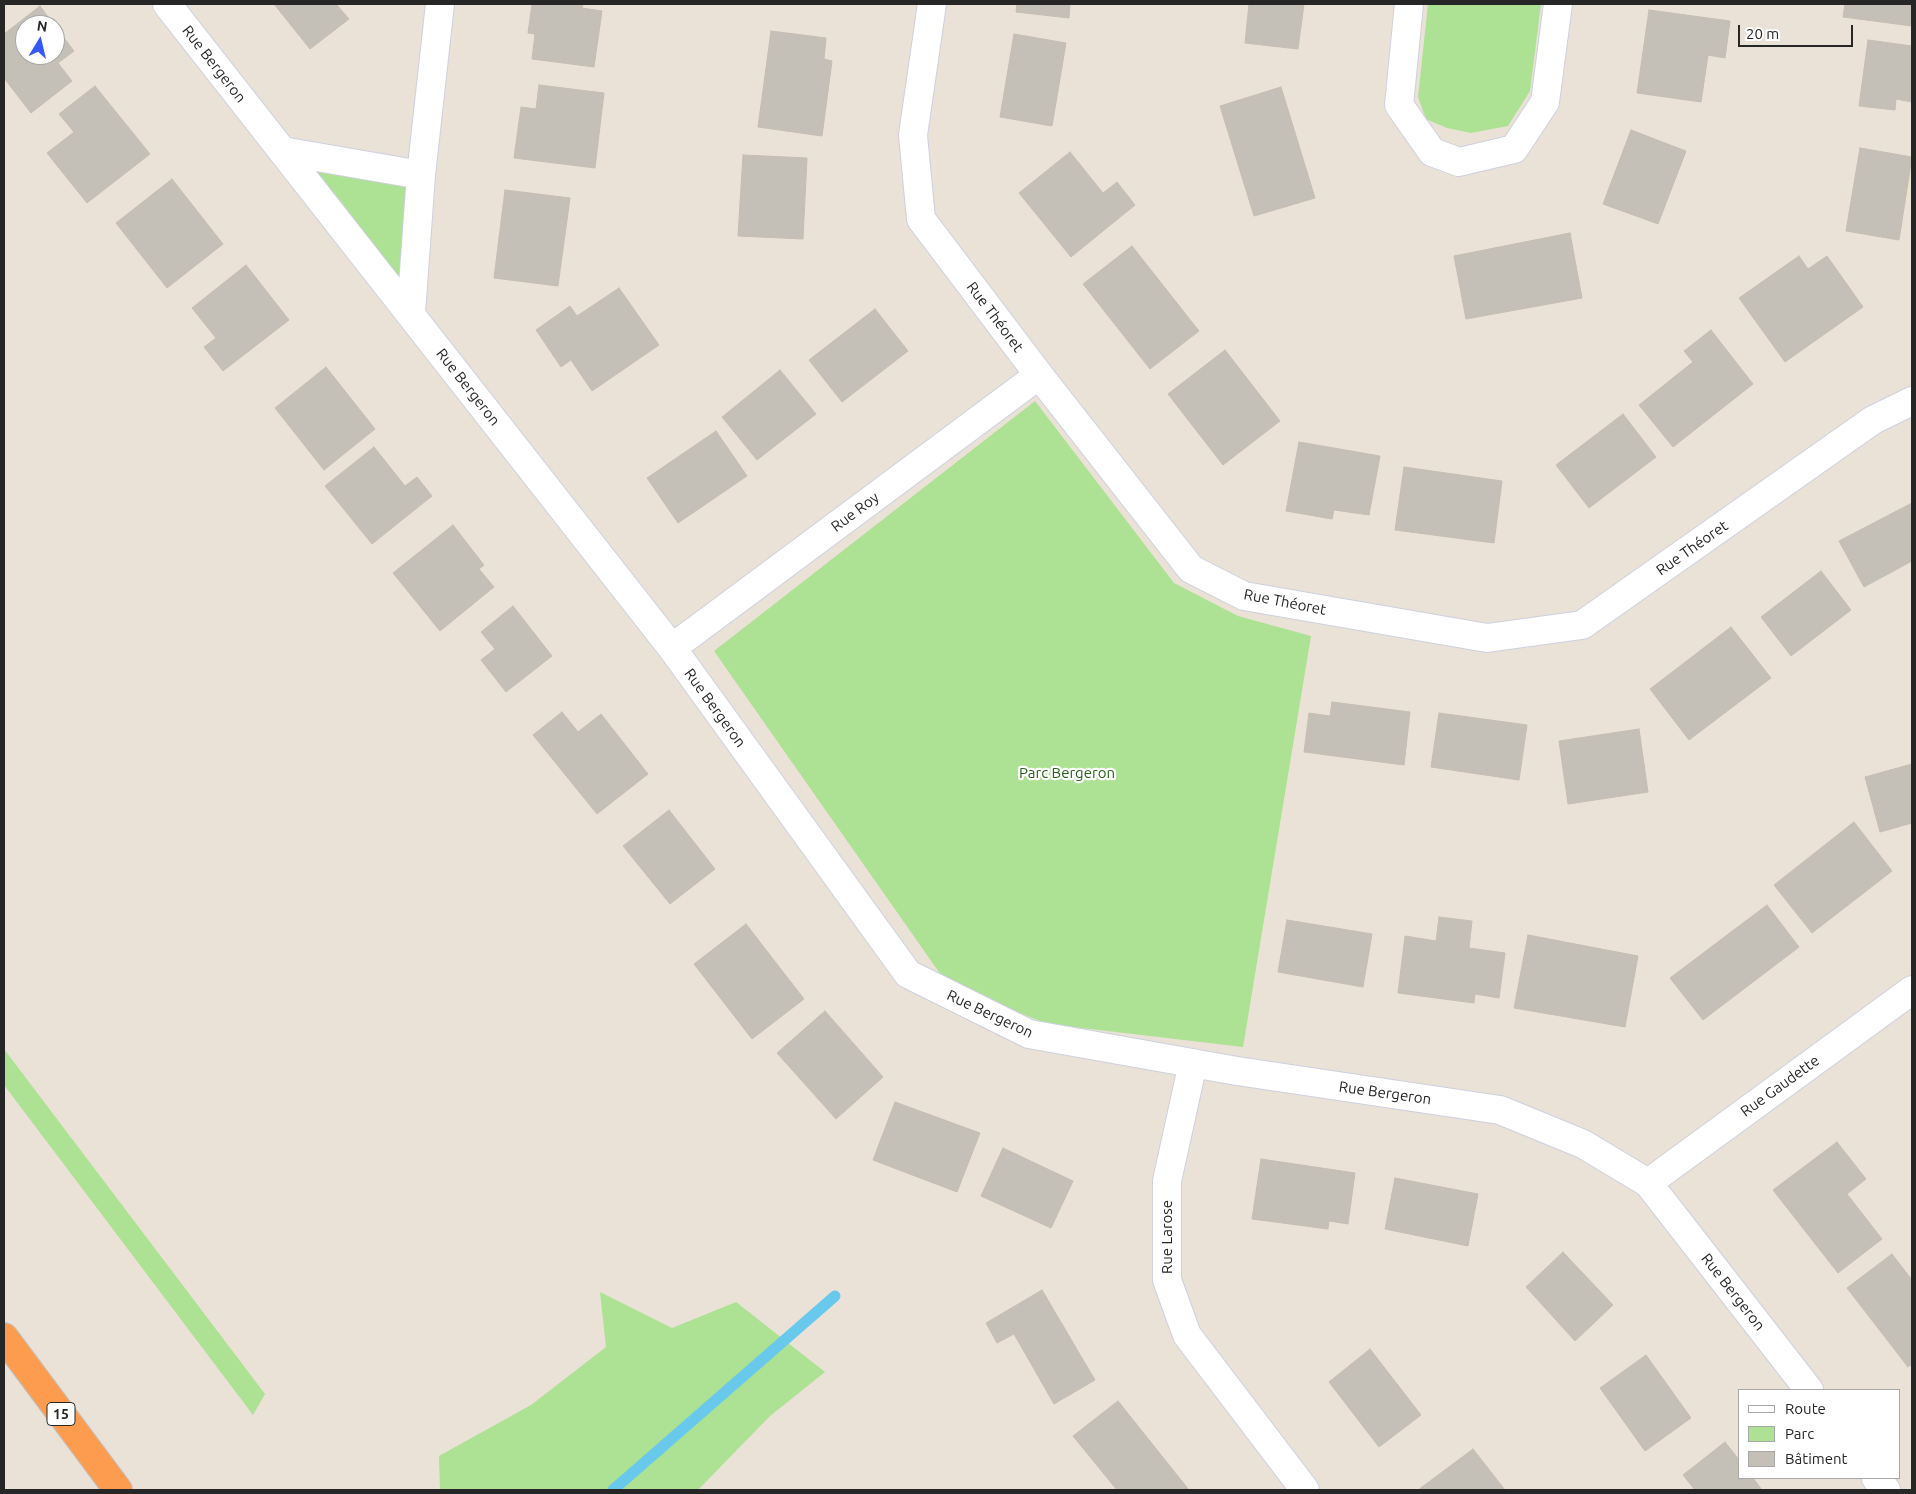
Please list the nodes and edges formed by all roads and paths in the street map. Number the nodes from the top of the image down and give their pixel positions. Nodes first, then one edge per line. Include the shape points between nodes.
1 (167, 4) edge
2 (440, 4) edge
3 (932, 4) edge
4 (1409, 4) edge
5 (1558, 4) edge
6 (282, 150) junction
7 (421, 175) junction
8 (410, 313) junction
9 (1039, 375) junction
10 (1912, 402) edge
11 (672, 648) junction
12 (1912, 990) edge
13 (1193, 1063) junction
14 (1648, 1183) junction
15 (4, 1337) edge
16 (1808, 1389) edge
17 (1877, 1479) edge
18 (118, 1490) edge
19 (1304, 1490) edge
20 (1886, 1490) edge

1 - 6 street, Rue Bergeron
2 - 7 street
3 - 9 street, Rue Théoret via 913,135 921,219
4 - 5 street via 1399,105 1432,152 1459,162 1514,149 1545,102
6 - 7 street
6 - 8 street, Rue Bergeron
7 - 8 street
8 - 11 street, Rue Bergeron
9 - 10 street, Rue Théoret via 1191,570 1244,596 1487,638 1582,625 1873,420
9 - 11 street, Rue Roy
11 - 13 street, Rue Bergeron via 908,974 1029,1034
12 - 14 street, Rue Gaudette
13 - 14 street, Rue Bergeron via 1500,1110 1583,1144
13 - 19 street, Rue Larose via 1167,1181 1167,1280 1186,1335
14 - 16 street, Rue Bergeron
15 - 18 highway, 15
17 - 20 street

